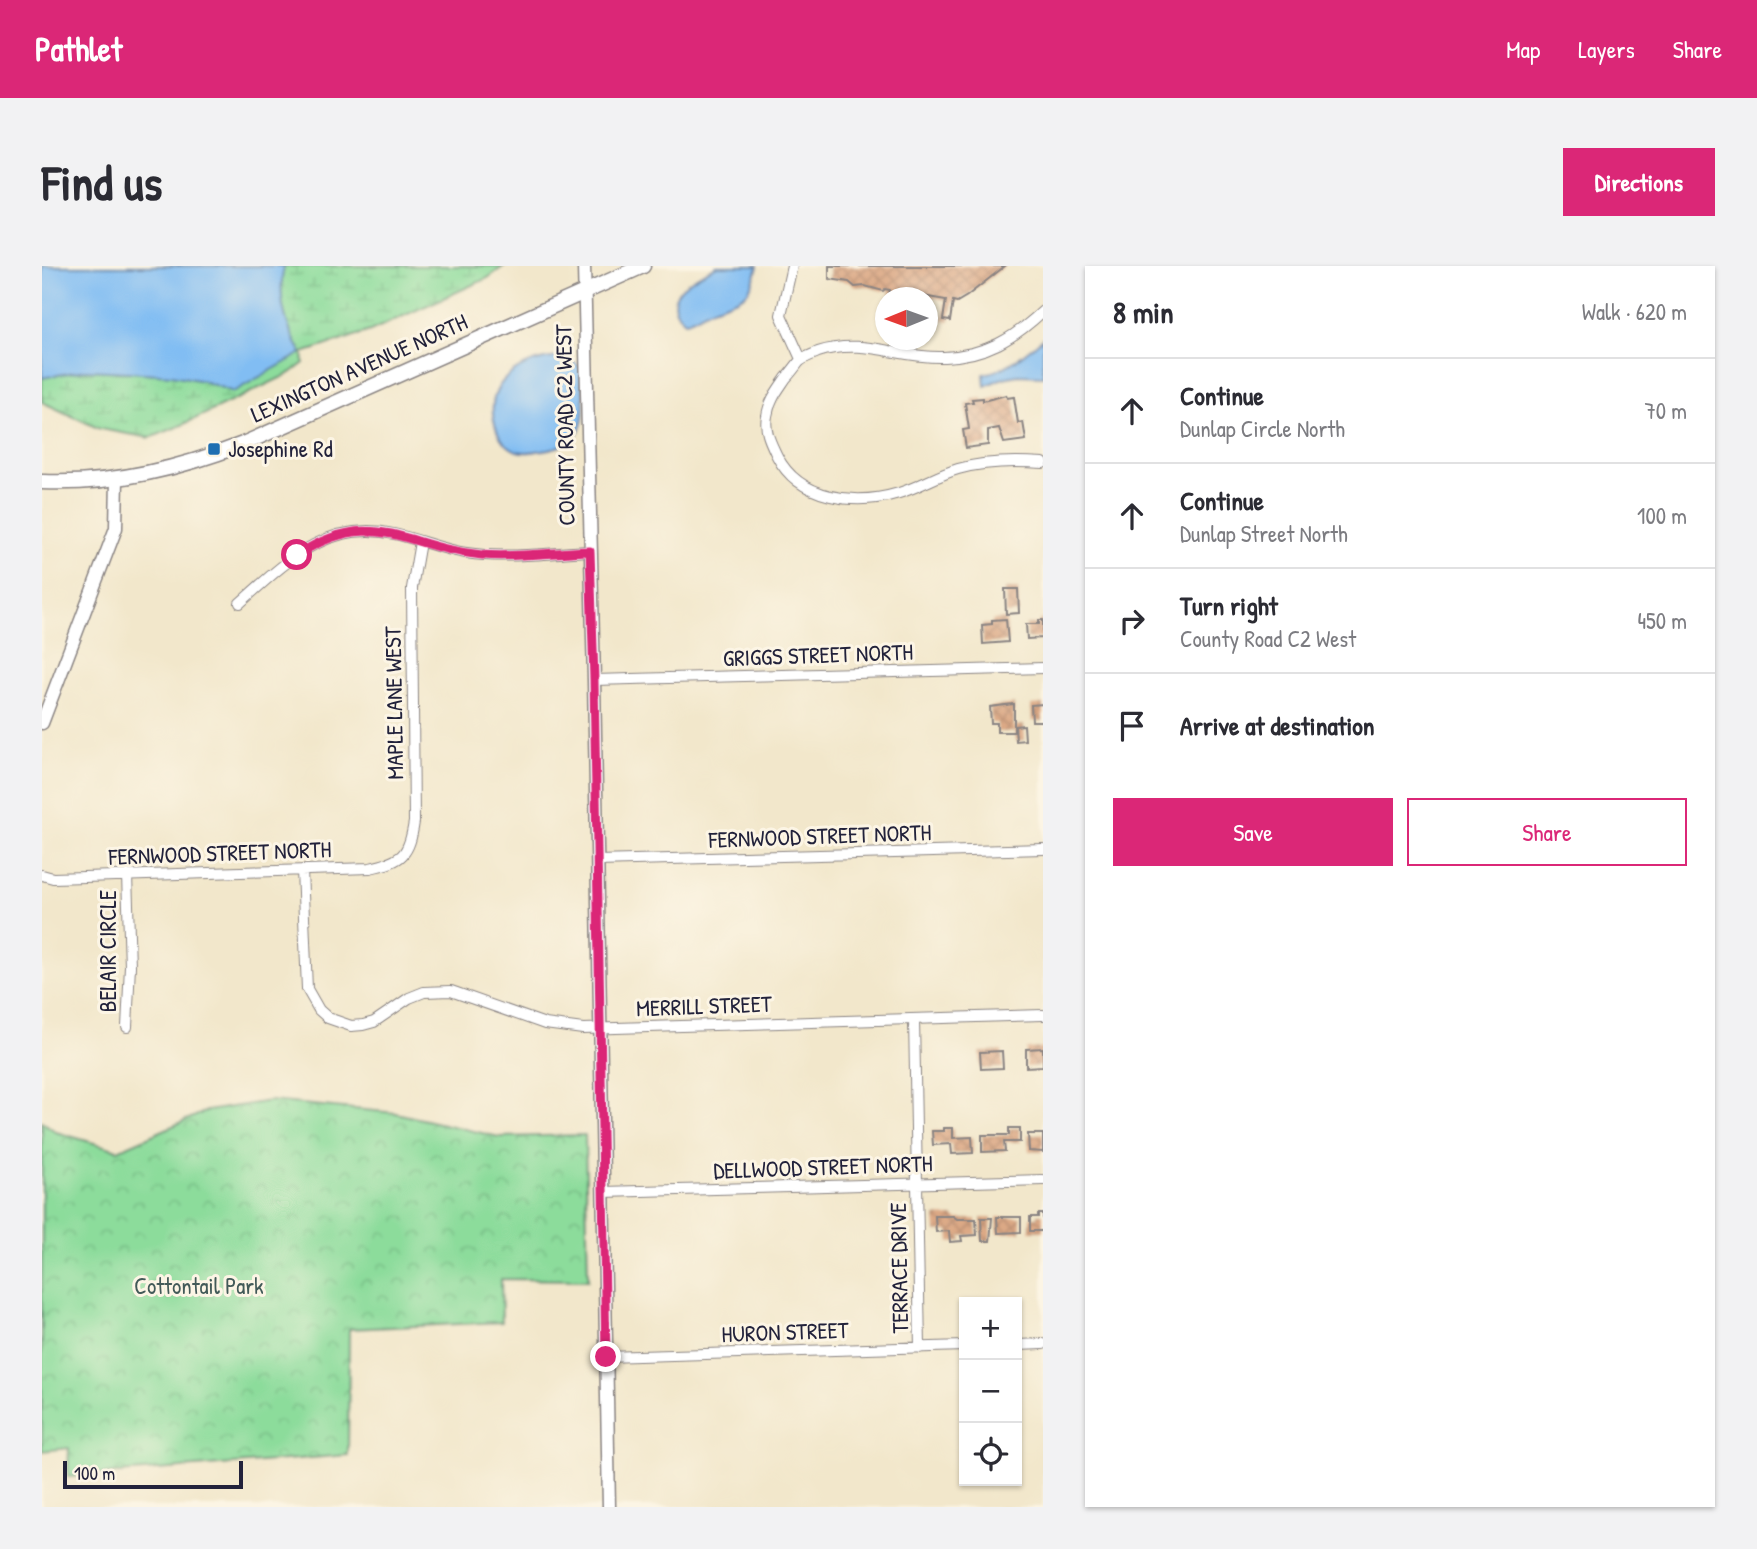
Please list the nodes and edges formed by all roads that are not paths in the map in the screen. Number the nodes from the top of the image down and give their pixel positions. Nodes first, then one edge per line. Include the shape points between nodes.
1 (584, 266) edge
2 (643, 266) edge
3 (792, 266) edge
4 (583, 293) junction
5 (1043, 311) edge
6 (801, 359) junction
7 (1043, 463) edge
8 (117, 479) junction
9 (42, 482) edge
10 (420, 542) junction
11 (590, 551) junction
12 (240, 603) dead end
13 (1043, 668) edge
14 (594, 680) junction
15 (42, 723) edge
16 (1043, 849) edge
17 (397, 860) joint
18 (597, 861) junction
19 (302, 870) junction
20 (42, 875) edge
21 (127, 876) junction
22 (1043, 1015) edge
23 (914, 1019) junction
24 (127, 1027) dead end
25 (600, 1029) junction
26 (1043, 1180) edge
27 (917, 1183) junction
28 (603, 1192) junction
29 (1043, 1344) edge
30 (1022, 1345) edge
31 (959, 1346) edge
32 (920, 1348) junction
33 (606, 1357) junction
34 (609, 1507) edge

1 - 4 street, COUNTY ROAD C2 WEST
2 - 4 main road, LEXINGTON AVENUE NORTH
3 - 6 street via 781,315
4 - 8 main road, LEXINGTON AVENUE NORTH via 243,444 176,467
4 - 11 street, COUNTY ROAD C2 WEST
5 - 6 street via 1020,332 982,351 943,357 835,347
6 - 7 street via 774,395 767,416 768,437 782,466 821,494 871,499 968,467
8 - 9 main road, LEXINGTON AVENUE NORTH
8 - 15 street via 116,528
10 - 11 street via 485,555
10 - 12 street via 368,530 332,536 297,555
10 - 17 street, MAPLE LANE WEST via 412,588 414,822 407,851
11 - 14 street, COUNTY ROAD C2 WEST
13 - 14 street, GRIGGS STREET NORTH
14 - 18 street, COUNTY ROAD C2 WEST
16 - 18 street, FERNWOOD STREET NORTH
17 - 19 street, FERNWOOD STREET NORTH via 370,868
18 - 25 street, COUNTY ROAD C2 WEST
19 - 21 street, FERNWOOD STREET NORTH
19 - 25 street, MERRILL STREET via 307,989 328,1018 363,1025 424,992 450,991 545,1024
20 - 21 street, FERNWOOD STREET NORTH
21 - 24 street, BELAIR CIRCLE
22 - 23 street, MERRILL STREET
23 - 25 street, MERRILL STREET
23 - 27 street, TERRACE DRIVE
25 - 28 street, COUNTY ROAD C2 WEST
26 - 27 street, DELLWOOD STREET NORTH
27 - 28 street, DELLWOOD STREET NORTH
27 - 32 street, TERRACE DRIVE
28 - 33 street, COUNTY ROAD C2 WEST
29 - 30 street
31 - 32 street, HURON STREET
32 - 33 street, HURON STREET
33 - 34 street, COUNTY ROAD C2 WEST

